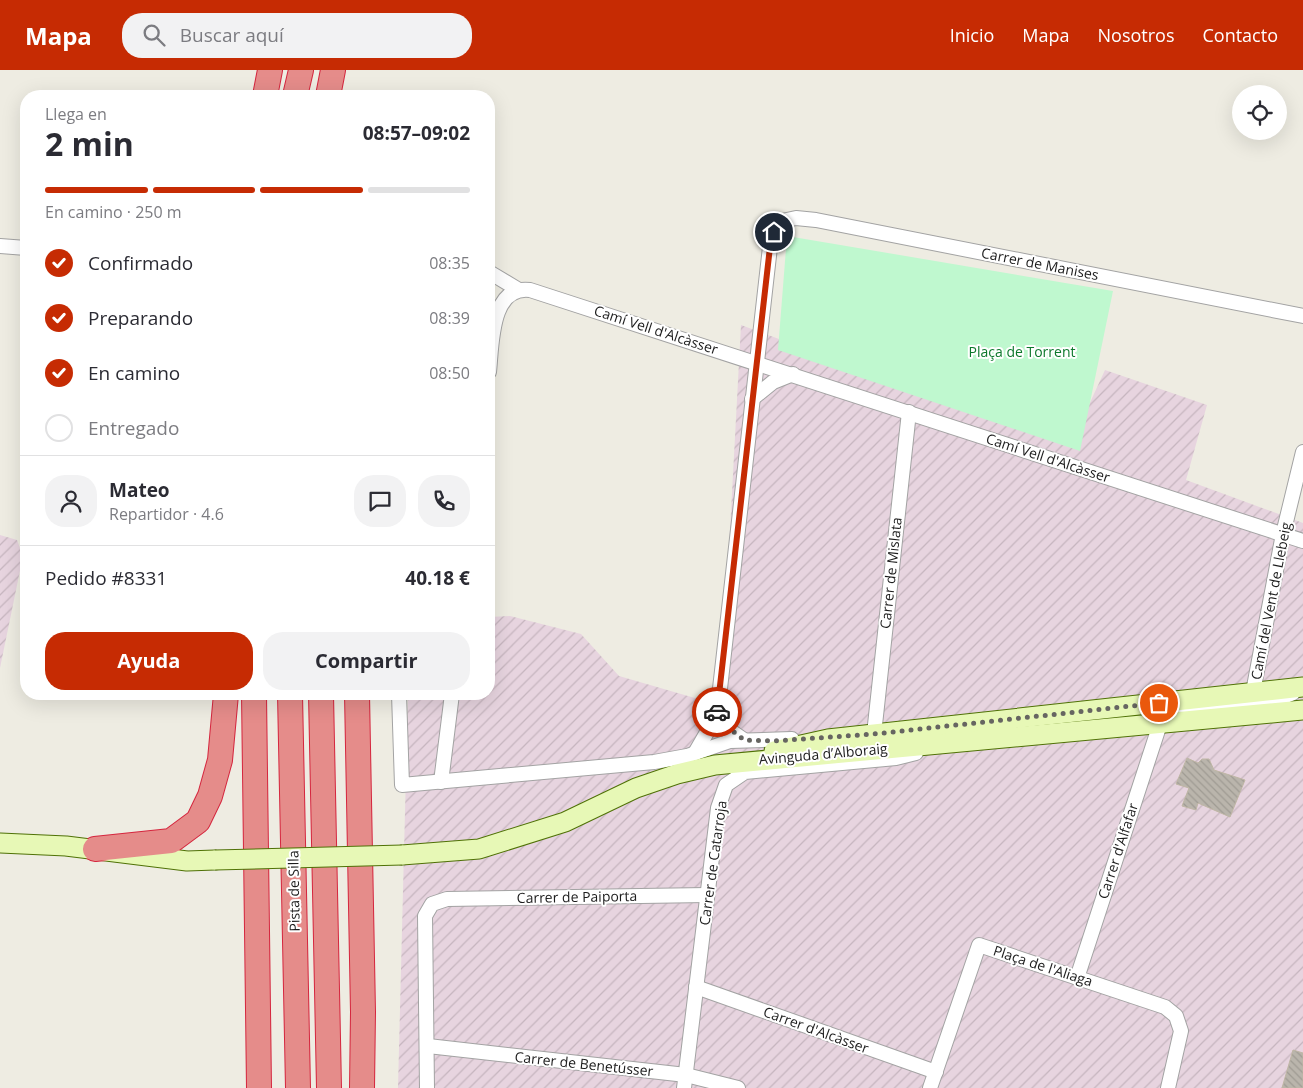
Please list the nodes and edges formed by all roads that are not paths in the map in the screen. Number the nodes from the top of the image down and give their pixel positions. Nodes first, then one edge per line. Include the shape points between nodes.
1 (270, 70) edge
2 (300, 70) edge
3 (333, 70) edge
4 (266, 90) edge
5 (297, 90) edge
6 (329, 90) edge
7 (0, 246) edge
8 (20, 248) edge
9 (495, 276) edge
10 (519, 290) junction
11 (1303, 316) edge
12 (495, 328) edge
13 (756, 363) junction
14 (793, 374) junction
15 (752, 399) junction
16 (909, 412) junction
17 (1303, 452) edge
18 (1284, 534) junction
19 (1303, 541) edge
20 (1303, 688) edge
21 (1253, 692) junction
22 (225, 700) edge
23 (254, 700) edge
24 (290, 700) edge
25 (321, 700) edge
26 (357, 700) edge
27 (399, 700) edge
28 (451, 700) edge
29 (1303, 710) edge
30 (717, 715) junction
31 (1160, 724) junction
32 (874, 734) junction
33 (848, 736) junction
34 (744, 740) junction
35 (958, 742) junction
36 (695, 753) junction
37 (747, 760) junction
38 (442, 782) junction
39 (0, 843) edge
40 (95, 849) junction
41 (707, 895) junction
42 (1076, 978) junction
43 (696, 987) junction
44 (363, 1012) junction
45 (428, 1046) junction
46 (936, 1072) junction
47 (685, 1081) edge
48 (259, 1088) edge
49 (298, 1088) edge
50 (329, 1088) edge
51 (362, 1088) edge
52 (374, 1088) edge
53 (426, 1088) edge
54 (738, 1088) edge
55 (930, 1088) edge
56 (1168, 1088) edge

1 - 4 highway
2 - 5 highway
3 - 6 highway
7 - 8 street
9 - 10 street
10 - 12 street via 503,301
10 - 13 street, Camí Vell d'Alcàsser via 530,290
11 - 13 street, Carrer de Manises via 816,220 788,219 778,225 770,247
13 - 14 street, Camí Vell d'Alcàsser
13 - 15 street
14 - 15 street via 773,382
14 - 16 street, Camí Vell d'Alcàsser
15 - 30 street
16 - 18 street, Camí Vell d'Alcàsser
16 - 32 street, Carrer de Mislata
17 - 18 street, Camí del Vent de Llebeig
18 - 19 street, Camí Vell d'Alcàsser
18 - 21 street, Camí del Vent de Llebeig
20 - 21 street, Avinguda d’Alboraig
20 - 31 street, Avinguda d’Alboraig via 1274,701 1179,712
21 - 32 street, Avinguda d’Alboraig
22 - 40 highway via 220,760 210,796 198,821 171,841
23 - 48 highway
24 - 49 highway, Pista de Silla
25 - 50 highway
26 - 44 highway
27 - 38 street via 402,786
28 - 38 street
29 - 31 street, Avinguda d’Alboraig
30 - 34 street via 731,732
30 - 36 street
31 - 35 street, Avinguda d’Alboraig
31 - 42 street, Carrer d'Alfafar
32 - 33 street, Avinguda d’Alboraig
33 - 34 street
33 - 37 street, Avinguda d’Alboraig via 785,746
34 - 36 street via 721,743
35 - 37 street, Avinguda d’Alboraig
35 - 41 street, Carrer de Catarroja via 896,758 745,772 726,785 718,808
36 - 38 street via 637,764
37 - 40 street, bridge via 677,774 636,788 565,822 479,849 402,855 187,861
39 - 40 street
41 - 43 street, Carrer de Catarroja
41 - 45 street, Carrer de Paiporta via 447,899 432,904 425,916
42 - 46 street, Plaça de l'Aliaga via 979,945
42 - 56 street, Plaça de l'Aliaga via 1165,1007 1176,1016 1181,1031
43 - 46 street, Carrer d'Alcàsser
43 - 47 street, Carrer de Catarroja
44 - 51 highway
44 - 52 highway
45 - 47 street, Carrer de Benetússer
45 - 53 street
46 - 55 street, Plaça de l'Aliaga
47 - 54 street, Carrer de Benetússer

